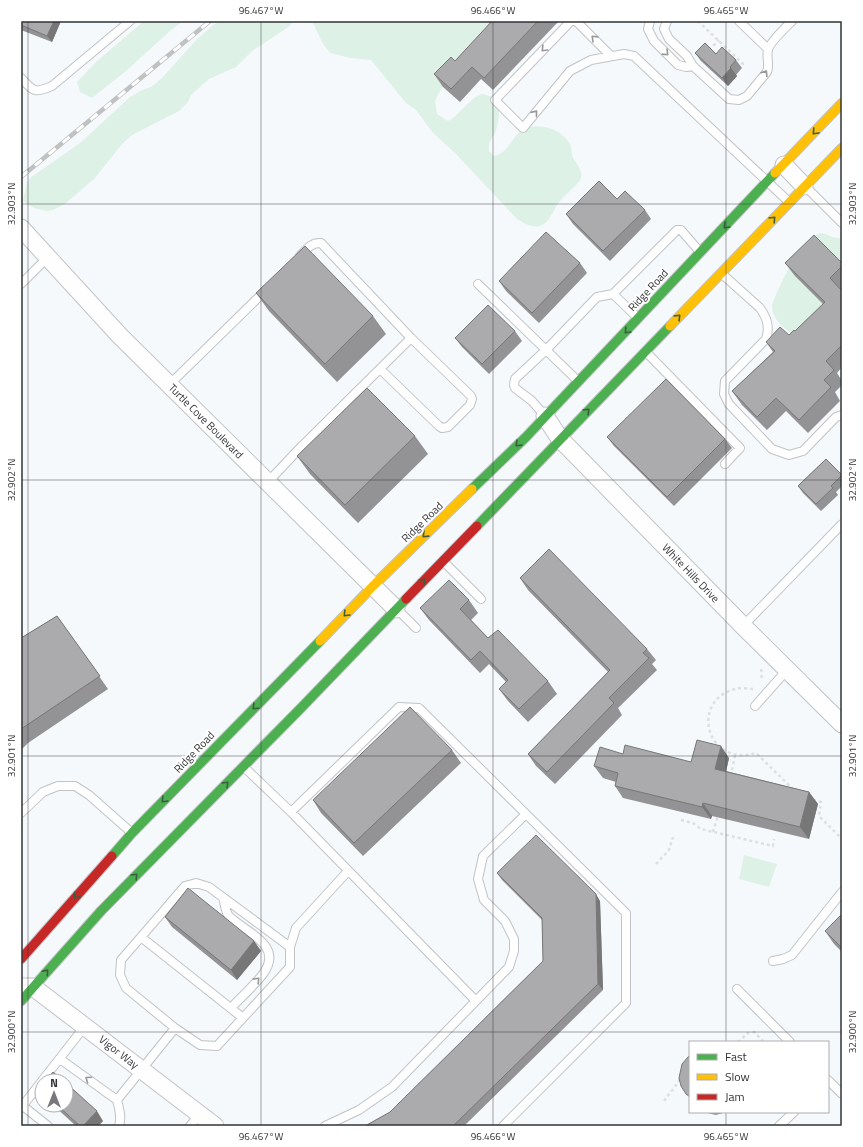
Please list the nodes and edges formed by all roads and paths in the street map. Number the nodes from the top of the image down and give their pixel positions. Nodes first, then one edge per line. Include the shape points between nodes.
1 (130, 21) edge
2 (571, 21) edge
3 (576, 21) edge
4 (650, 21) edge
5 (667, 21) edge
6 (698, 21) edge
7 (739, 21) edge
8 (787, 23) edge
9 (768, 49) junction
10 (611, 56) junction
11 (693, 66) junction
12 (740, 67) dead end
13 (21, 78) edge
14 (842, 103) edge
15 (842, 148) edge
16 (784, 165) junction
17 (768, 182) junction
18 (804, 186) junction
19 (789, 202) junction
20 (842, 224) edge
21 (21, 228) edge
22 (700, 253) junction
23 (48, 257) junction
24 (294, 262) edge
25 (720, 272) junction
26 (272, 283) edge
27 (21, 284) edge
28 (478, 284) dead end
29 (613, 294) junction
30 (638, 319) junction
31 (411, 338) junction
32 (546, 350) junction
33 (645, 351) junction
34 (380, 369) junction
35 (579, 381) junction
36 (168, 385) junction
37 (842, 415) edge
38 (546, 416) junction
39 (560, 439) junction
40 (725, 464) dead end
41 (267, 483) junction
42 (842, 524) edge
43 (443, 561) junction
44 (373, 586) junction
45 (480, 599) dead end
46 (396, 609) junction
47 (743, 626) junction
48 (416, 628) dead end
49 (761, 669) dead end
50 (787, 670) junction
51 (758, 685) dead end
52 (755, 689) dead end
53 (755, 706) dead end
54 (842, 724) edge
55 (735, 755) junction
56 (244, 766) junction
57 (729, 782) edge
58 (796, 793) edge
59 (808, 799) edge
60 (291, 812) junction
61 (718, 812) edge
62 (21, 813) edge
63 (526, 814) junction
64 (681, 820) dead end
65 (714, 832) junction
66 (132, 833) junction
67 (673, 837) dead end
68 (774, 839) dead end
69 (842, 839) edge
70 (656, 864) dead end
71 (348, 871) junction
72 (842, 892) edge
73 (223, 898) junction
74 (141, 937) junction
75 (290, 947) junction
76 (21, 959) edge
77 (773, 961) dead end
78 (27, 987) edge
79 (737, 989) dead end
80 (21, 1001) edge
81 (476, 1001) junction
82 (231, 1008) junction
83 (243, 1018) junction
84 (85, 1026) junction
85 (175, 1028) junction
86 (739, 1041) edge
87 (764, 1041) dead end
88 (789, 1041) edge
89 (60, 1059) junction
90 (141, 1069) junction
91 (49, 1073) edge
92 (686, 1073) edge
93 (829, 1081) edge
94 (34, 1091) edge
95 (842, 1094) edge
96 (117, 1100) junction
97 (664, 1101) dead end
98 (22, 1107) edge
99 (793, 1113) edge
100 (195, 1120) edge
101 (48, 1126) edge
102 (119, 1126) edge
103 (215, 1126) edge
104 (325, 1126) edge
105 (503, 1126) edge
106 (779, 1126) edge

1 - 13 lane via 52,86 40,92 32,89
2 -> 10 lane via 495,100 523,128 570,70 591,60
10 -> 3 lane
4 -> 11 lane via 648,29 654,41 678,65 686,68
5 - 11 lane via 664,29 668,39 687,56
6 - 12 path via 743,64
7 - 9 lane
8 - 9 lane
11 -> 9 lane via 729,99 739,100 747,96 767,72
10 - 17 lane via 634,56
14 -> 16 main road, Ridge Road
15 - 18 main road
16 - 17 main road, Ridge Road
16 - 18 street
17 - 19 lane
17 -> 22 main road, Ridge Road
18 - 19 main road
18 - 20 lane
25 -> 19 main road
21 - 23 street, Turtle Cove Boulevard
22 - 29 lane via 681,230 677,230
22 - 30 main road, Ridge Road
23 - 27 lane
23 - 36 street, Turtle Cove Boulevard
24 - 31 lane via 310,246 316,242 321,243
33 -> 25 main road
25 - 37 lane via 760,308 768,323 766,339 725,381 724,394 729,404 772,450 789,455 803,451 836,417
26 - 36 lane
28 - 32 lane
29 - 30 lane
29 - 32 lane via 597,297
30 -> 35 main road, Ridge Road
31 - 34 lane
31 - 34 lane via 471,396 470,405 448,427 442,428
32 - 35 lane
32 - 38 lane via 515,379 514,385
39 -> 33 main road
33 - 40 lane via 740,448
34 - 41 lane
35 - 38 main road, Ridge Road
36 - 41 street, Turtle Cove Boulevard
38 - 39 street, White Hills Drive
38 -> 44 main road, Ridge Road
39 - 43 main road
39 - 47 street, White Hills Drive
41 - 44 street, Turtle Cove Boulevard
42 - 47 lane
43 - 45 lane
46 -> 43 main road
44 - 46 street, Turtle Cove Boulevard
44 -> 66 main road, Ridge Road
46 - 48 lane
46 - 56 main road
47 - 50 street, White Hills Drive
49 - 51 path via 761,681
50 - 53 lane
50 - 54 street, White Hills Drive
52 - 55 path via 736,688 722,694 710,709 708,728 712,739 721,748
55 - 57 path
55 - 58 path via 756,753
56 - 60 lane
78 -> 56 main road
59 - 69 path via 821,802 819,816
60 - 63 lane via 399,707 419,708
60 - 71 lane
61 - 65 path
62 - 66 lane via 43,792 58,786 75,786 89,794
63 - 81 lane via 483,856 478,879 484,900 505,921 514,939 514,952 509,967
63 - 105 lane via 626,913 626,1003
64 - 65 path
65 - 68 path via 773,846
66 -> 76 main road, Ridge Road
67 - 70 path via 670,850
71 - 75 lane via 296,928
71 - 81 lane
72 - 77 lane via 792,955 783,960
73 - 74 lane via 208,887 196,883 185,886
73 - 75 lane
82 -> 73 lane via 263,973 268,964 269,954 264,942 227,914
74 - 82 lane
74 - 85 lane via 121,960 120,975 126,988
75 - 83 lane via 290,967
78 - 80 main road
78 - 84 street, Vigor Way
79 - 88 lane
81 - 104 lane via 392,1087 359,1110
82 - 83 lane
83 - 85 lane via 217,1046 200,1045
84 - 89 lane
84 - 90 street, Vigor Way
85 - 90 lane
86 - 87 path via 748,1033 754,1032
89 - 91 lane
96 -> 89 lane
90 - 96 lane
90 - 100 street, Vigor Way
92 - 97 path
93 - 95 lane
94 - 98 lane
96 - 102 lane via 120,1112
98 - 101 lane
99 - 106 lane
100 - 103 street, Vigor Way

